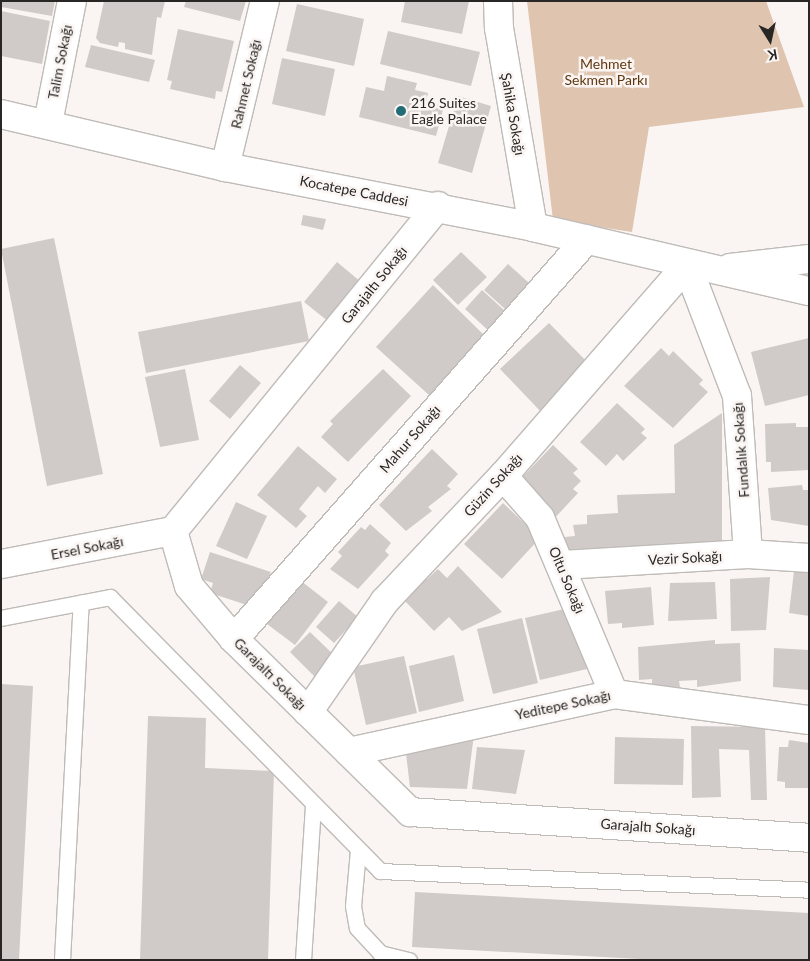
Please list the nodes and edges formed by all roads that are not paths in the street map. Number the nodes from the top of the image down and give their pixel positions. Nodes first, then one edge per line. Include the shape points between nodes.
1 (72, 1) edge
2 (265, 1) edge
3 (498, 1) edge
4 (1, 114) edge
5 (48, 123) junction
6 (225, 167) junction
7 (438, 206) junction
8 (533, 227) junction
9 (587, 239) junction
10 (809, 259) edge
11 (697, 268) junction
12 (809, 291) edge
13 (503, 476) junction
14 (173, 531) junction
15 (748, 554) junction
16 (809, 558) edge
17 (1, 564) edge
18 (562, 565) junction
19 (81, 603) junction
20 (1, 618) edge
21 (234, 639) junction
22 (614, 694) junction
23 (308, 712) junction
24 (809, 720) edge
25 (349, 752) junction
26 (313, 805) junction
27 (809, 838) edge
28 (358, 850) junction
29 (809, 890) edge
30 (62, 960) edge
31 (303, 960) edge
32 (408, 960) edge

1 - 5 street, Talim Sokağı
2 - 6 street, Rahmet Sokağı
3 - 8 street, Şahika Sokağı via 498,28
4 - 5 street, Kocatepe Caddesi
5 - 6 street, Kocatepe Caddesi
6 - 7 street, Kocatepe Caddesi
7 - 8 street, Kocatepe Caddesi
7 - 14 street, Garajaltı Sokağı
8 - 9 street, Kocatepe Caddesi
9 - 11 street, Kocatepe Caddesi
9 - 21 street, Mahur Sokağı
10 - 11 street, Kocatepe Caddesi
11 - 12 street, Kocatepe Caddesi
11 - 13 street, Güzin Sokağı
11 - 15 street, Fundalık Sokağı via 737,396
13 - 18 street, Oltu Sokağı via 540,518
13 - 23 street, Güzin Sokağı via 385,602
14 - 17 street, Ersel Sokağı
14 - 21 street, Garajaltı Sokağı via 189,586
15 - 16 street, Vezir Sokağı
15 - 18 street, Vezir Sokağı
18 - 22 street, Oltu Sokağı
19 - 20 lane
19 - 26 lane via 110,597
19 - 30 lane
21 - 23 street, Garajaltı Sokağı
22 - 24 street, Yeditepe Sokağı
22 - 25 street, Yeditepe Sokağı
23 - 25 street, Garajaltı Sokağı
25 - 27 street, Garajaltı Sokağı via 410,812
26 - 28 lane
26 - 31 lane
28 - 29 lane via 380,871
28 - 32 lane via 353,906 357,928 380,953

